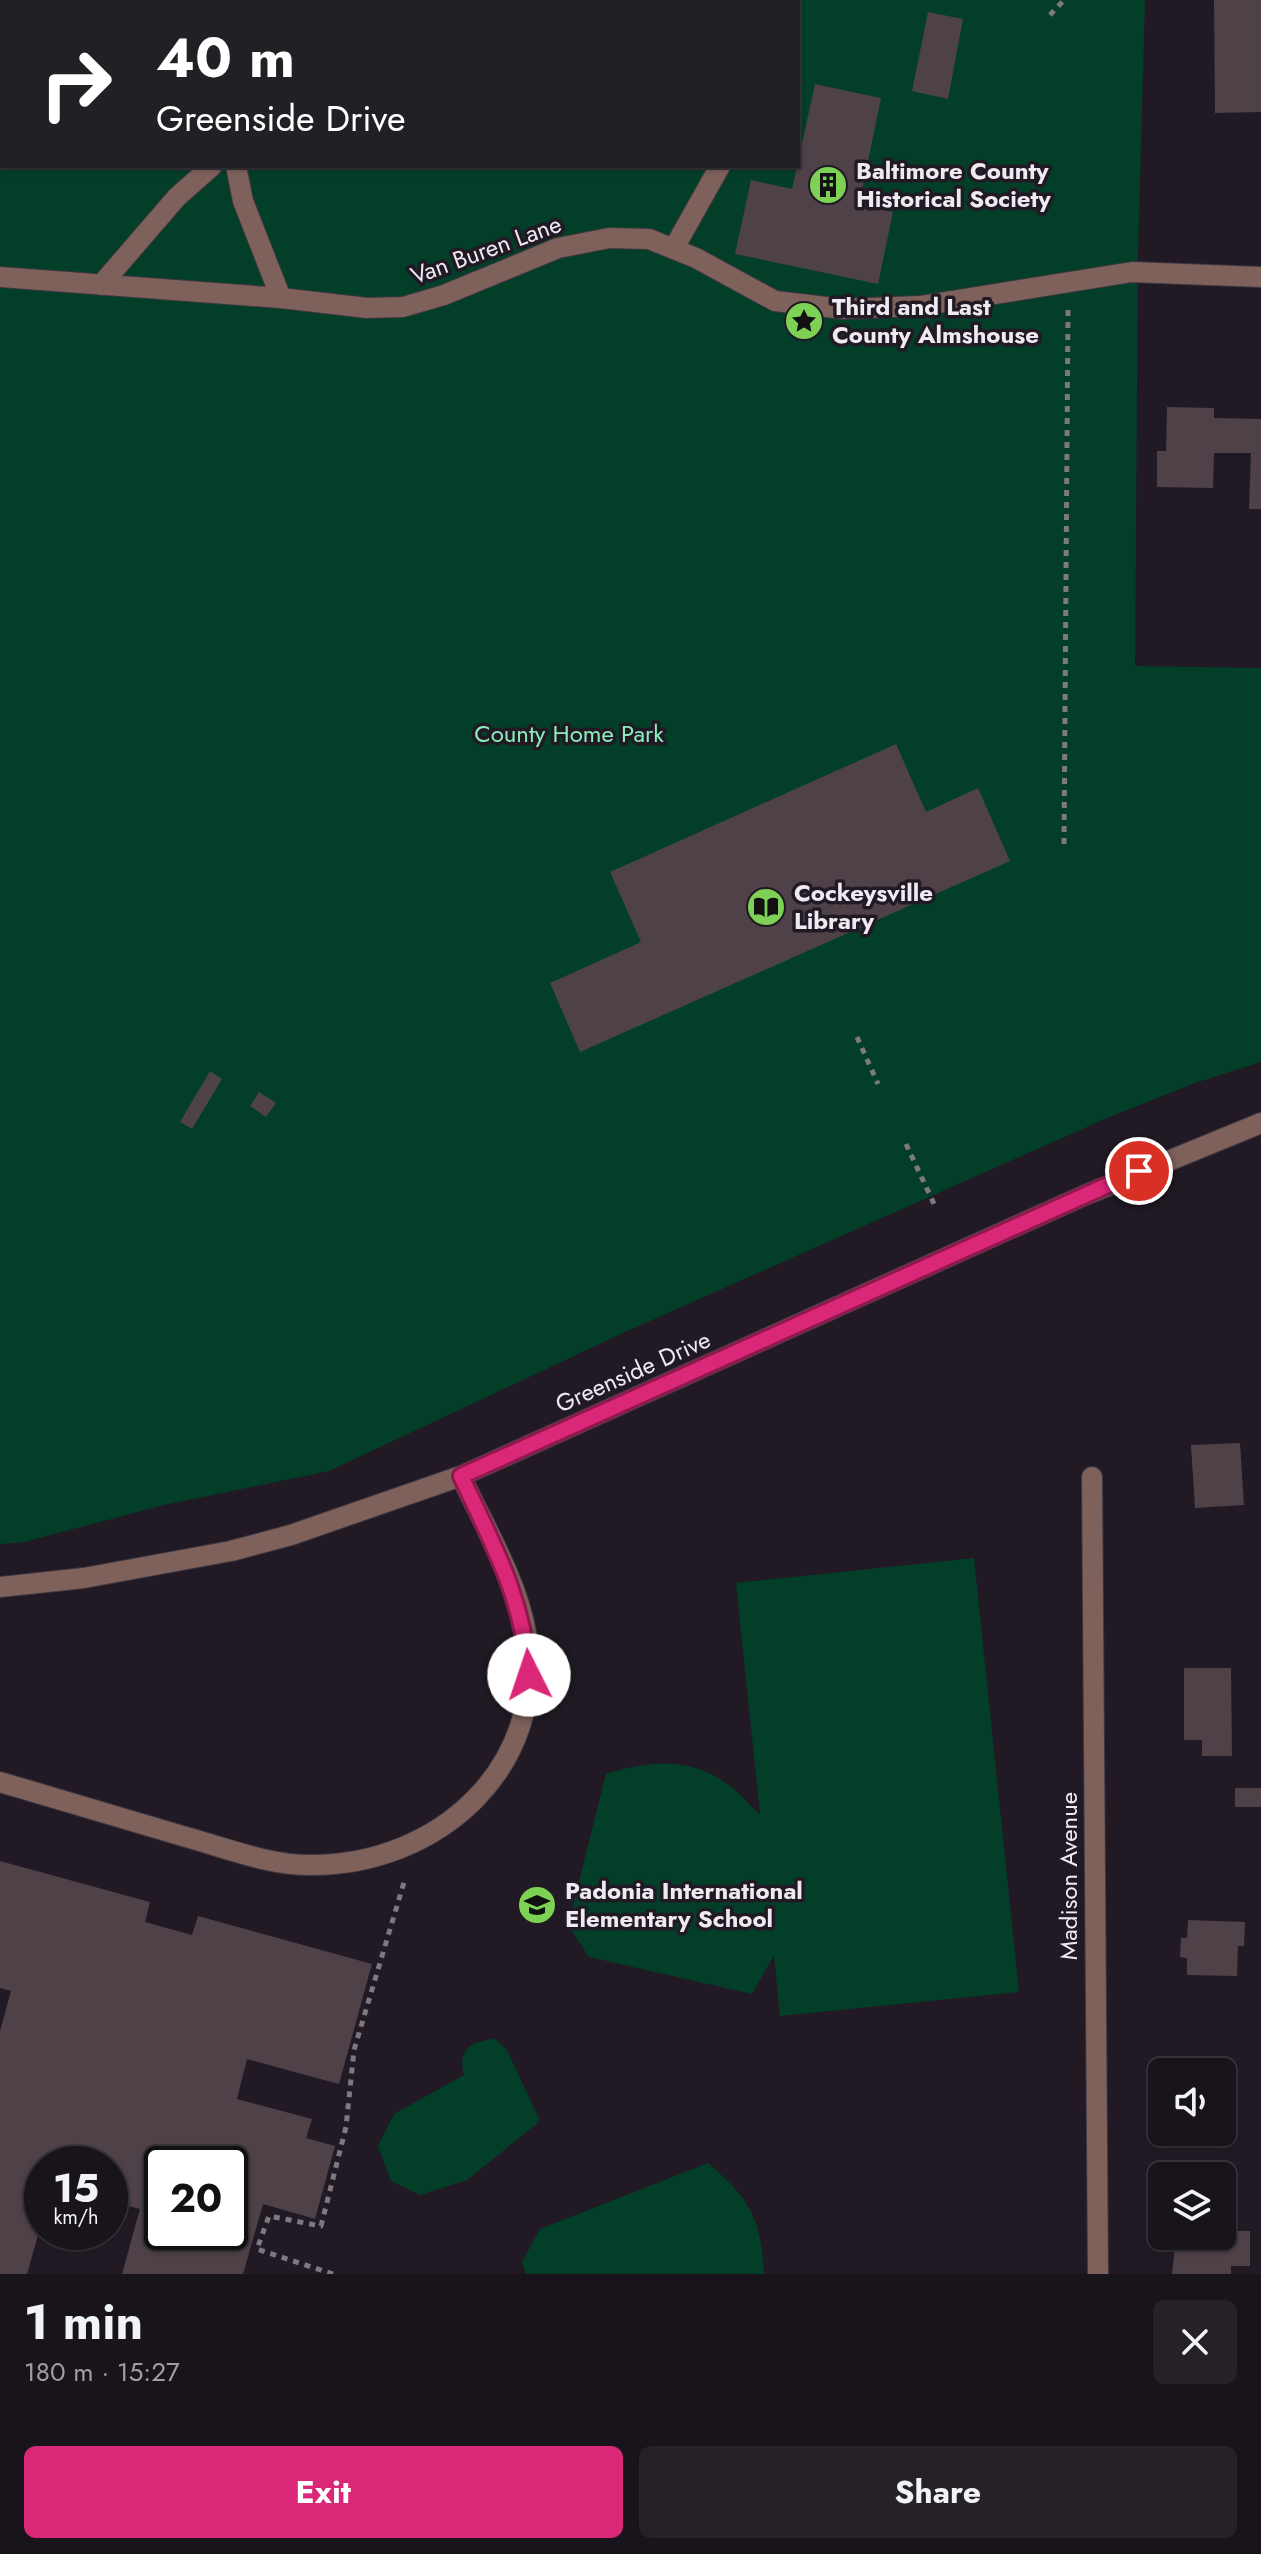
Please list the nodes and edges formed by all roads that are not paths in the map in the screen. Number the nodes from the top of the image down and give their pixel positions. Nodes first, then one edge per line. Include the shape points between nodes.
1 (210, 168) edge
2 (236, 168) edge
3 (719, 168) edge
4 (674, 248) junction
5 (0, 277) edge
6 (1261, 277) edge
7 (101, 285) junction
8 (281, 298) junction
9 (1261, 1123) edge
10 (461, 1476) junction
11 (1092, 1477) dead end
12 (0, 1587) edge
13 (0, 1782) edge
14 (1098, 2274) edge

1 - 7 street via 177,197
2 - 8 street via 243,201
3 - 4 street
4 - 6 street, Van Buren Lane via 775,301 843,309 920,306 1132,272
4 - 8 street, Van Buren Lane via 649,239 622,238 558,248 403,307
5 - 7 street, Van Buren Lane
7 - 8 street, Van Buren Lane
9 - 10 street, Greenside Drive via 1083,1196
10 - 12 street, Greenside Drive via 231,1551
10 - 13 street via 515,1592 526,1633 529,1675 522,1718 503,1766 475,1803 445,1827 407,1847 351,1863 308,1865 262,1859
11 - 14 street, Madison Avenue

